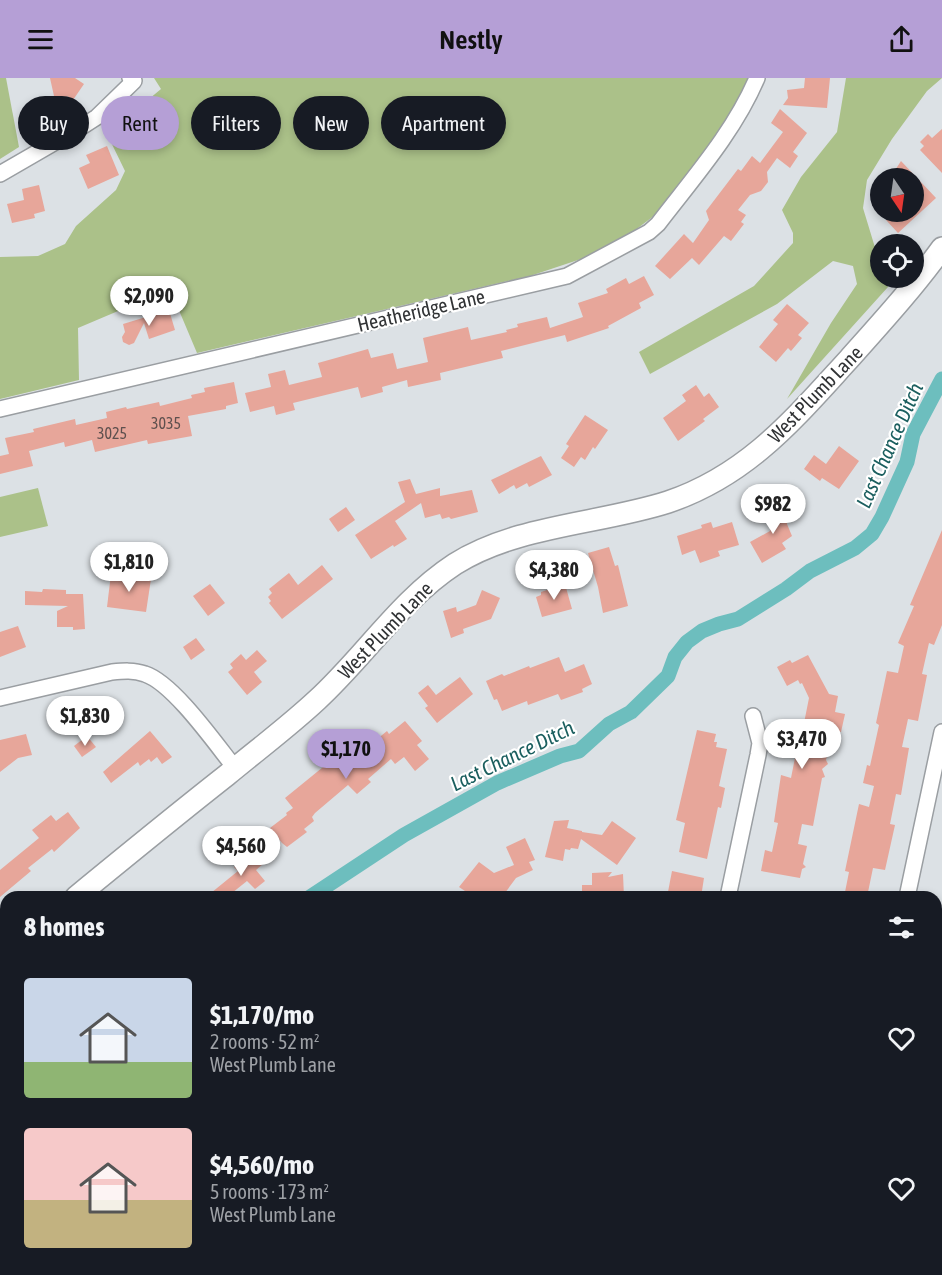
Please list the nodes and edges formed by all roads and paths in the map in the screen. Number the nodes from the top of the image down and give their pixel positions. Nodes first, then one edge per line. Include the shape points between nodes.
1 (757, 78) edge
2 (132, 80) edge
3 (0, 174) edge
4 (942, 248) edge
5 (0, 409) edge
6 (0, 698) edge
7 (753, 716) dead end
8 (942, 732) edge
9 (235, 768) junction
10 (83, 891) edge
11 (729, 891) edge
12 (908, 891) edge

1 - 5 street, Heatheridge Lane via 735,122 658,224 567,276
2 - 3 street via 97,117
4 - 9 main road, West Plumb Lane via 914,286 807,405 737,469 665,503 527,536 457,563 412,598 318,699
6 - 9 street via 112,672 145,674 170,689
7 - 11 street via 758,730 758,755
8 - 12 street
9 - 10 main road, West Plumb Lane

